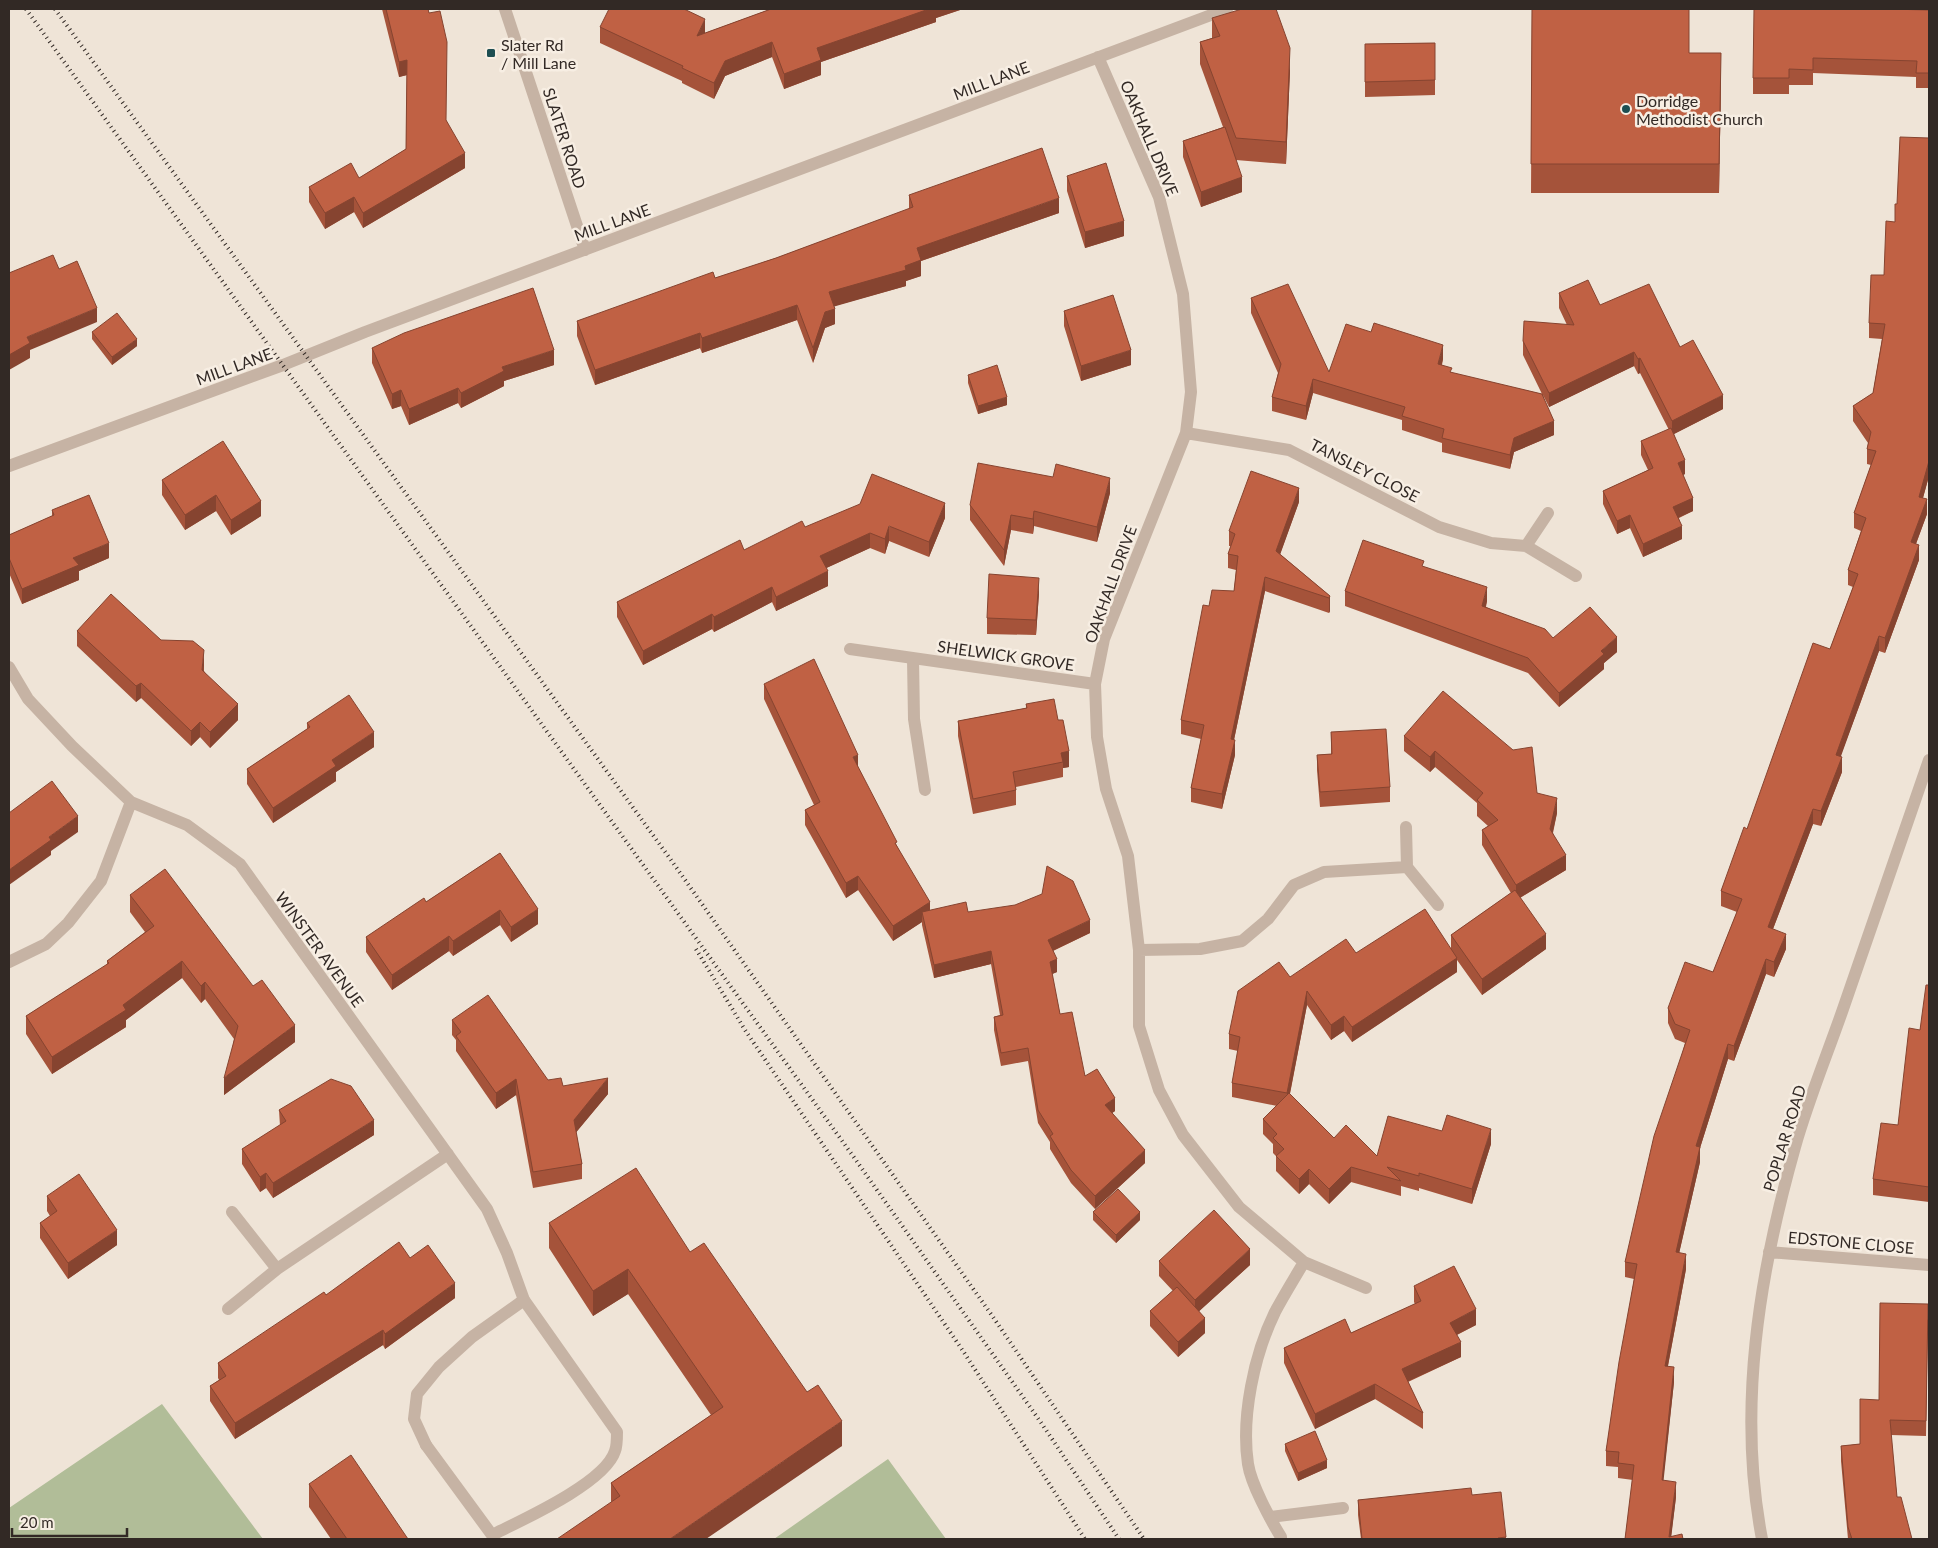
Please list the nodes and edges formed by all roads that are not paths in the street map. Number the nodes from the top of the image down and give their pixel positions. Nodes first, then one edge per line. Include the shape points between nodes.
1 (505, 9) edge
2 (1227, 9) edge
3 (1098, 57) junction
4 (585, 250) junction
5 (1186, 433) junction
6 (9, 466) edge
7 (1548, 512) dead end
8 (1526, 546) junction
9 (1576, 576) dead end
10 (850, 649) dead end
11 (913, 659) junction
12 (9, 668) edge
13 (1095, 684) junction
14 (1929, 760) edge
15 (925, 790) dead end
16 (131, 802) junction
17 (1406, 826) dead end
18 (1407, 867) junction
19 (1438, 906) dead end
20 (1139, 950) junction
21 (9, 962) edge
22 (448, 1154) junction
23 (232, 1212) dead end
24 (1769, 1252) junction
25 (1304, 1262) junction
26 (1929, 1265) edge
27 (277, 1269) junction
28 (1366, 1288) dead end
29 (524, 1300) junction
30 (228, 1309) dead end
31 (1342, 1508) dead end
32 (1270, 1518) junction
33 (1281, 1537) dead end
34 (1762, 1539) edge

1 - 4 street, SLATER ROAD
2 - 3 street, MILL LANE
3 - 4 street, MILL LANE
3 - 5 street, OAKHALL DRIVE via 1159,197 1183,294 1191,392
4 - 6 street, MILL LANE via 283,366
5 - 8 street, TANSLEY CLOSE via 1289,450 1439,527 1491,543
5 - 13 street, OAKHALL DRIVE via 1104,639
7 - 8 street
8 - 9 street, TANSLEY CLOSE
10 - 11 street, SHELWICK GROVE
11 - 13 street, SHELWICK GROVE
11 - 15 street, SHELWICK GROVE via 914,719
12 - 16 street, WINSTER AVENUE via 28,699
13 - 20 street, OAKHALL DRIVE via 1097,737 1106,789 1128,856
14 - 24 street, POPLAR ROAD via 1795,1146
16 - 21 street via 101,881 68,923 46,944
16 - 22 street, WINSTER AVENUE via 187,825 240,864
17 - 18 street
18 - 19 street
18 - 20 street via 1324,872 1294,885 1268,919 1242,940 1200,949
20 - 25 street, OAKHALL DRIVE via 1140,1026 1159,1090 1183,1135 1239,1207
22 - 27 street
22 - 29 street, WINSTER AVENUE via 487,1209
23 - 27 street
24 - 26 street, EDSTONE CLOSE
24 - 34 street, POPLAR ROAD via 1762,1293 1751,1429 1754,1496
25 - 28 street, OAKHALL DRIVE
25 - 32 street via 1275,1313 1259,1354 1246,1425 1249,1466
27 - 30 street
29 - 29 street, WINSTER AVENUE via 617,1432 615,1452 602,1471 548,1507 492,1535 426,1445 414,1419 417,1394 439,1367 472,1337
31 - 32 street
32 - 33 street

